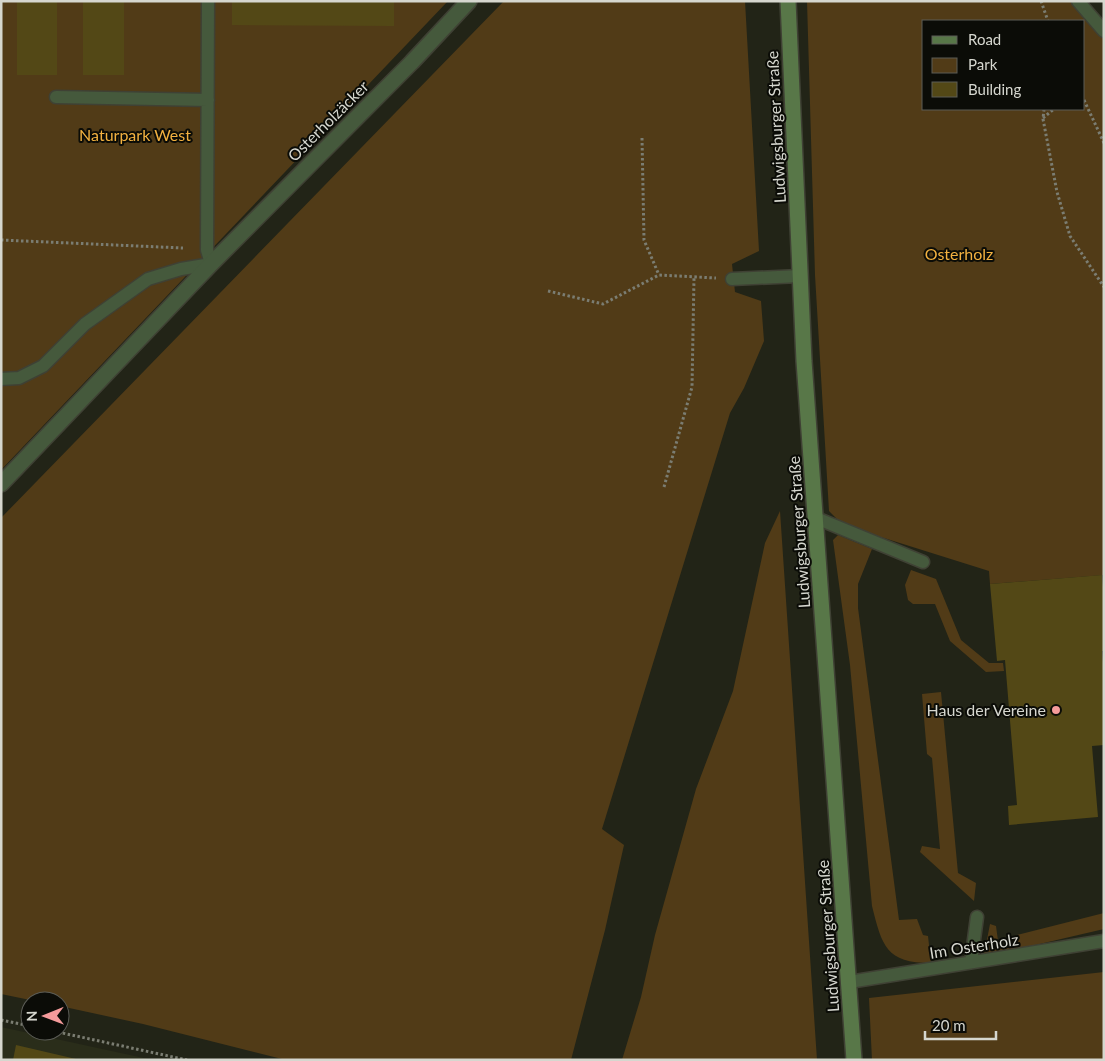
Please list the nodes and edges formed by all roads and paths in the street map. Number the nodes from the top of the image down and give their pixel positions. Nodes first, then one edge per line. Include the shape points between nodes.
1 (208, 1) edge
2 (469, 1) edge
3 (788, 1) edge
4 (1041, 1) edge
5 (1078, 1) edge
6 (1048, 20) edge
7 (1104, 31) edge
8 (56, 97) dead end
9 (208, 100) junction
10 (1085, 102) edge
11 (1044, 110) edge
12 (1053, 110) edge
13 (1043, 118) junction
14 (642, 138) dead end
15 (1104, 143) edge
16 (1, 240) edge
17 (209, 257) junction
18 (659, 275) junction
19 (800, 276) junction
20 (694, 277) junction
21 (732, 279) joint
22 (1104, 287) edge
23 (548, 291) dead end
24 (1, 379) edge
25 (1, 484) edge
26 (664, 487) dead end
27 (816, 518) junction
28 (922, 562) dead end
29 (977, 917) dead end
30 (1104, 941) edge
31 (971, 962) junction
32 (849, 982) junction
33 (1, 1020) edge
34 (20, 1024) edge
35 (70, 1035) edge
36 (187, 1060) edge
37 (854, 1060) edge

1 - 9 lane
2 - 17 street, Osterholzäcker via 412,62
3 - 19 street, Ludwigsburger Straße
4 - 6 path
5 - 7 lane
8 - 9 lane
9 - 17 lane
10 - 15 path
11 - 13 path
12 - 13 path
13 - 22 path via 1057,192 1070,236
14 - 18 path via 644,240
16 - 17 path
17 - 24 lane via 148,279 85,324 43,366 19,378
17 - 25 street, Osterholzäcker
18 - 20 path
18 - 23 path via 603,304
19 - 21 lane
19 - 27 street, Ludwigsburger Straße
20 - 21 path
20 - 26 path via 692,387
27 - 28 lane
27 - 32 street, Ludwigsburger Straße
29 - 31 lane
30 - 31 lane, Im Osterholz
31 - 32 lane, Im Osterholz
32 - 37 street, Ludwigsburger Straße
33 - 34 path
35 - 36 path

